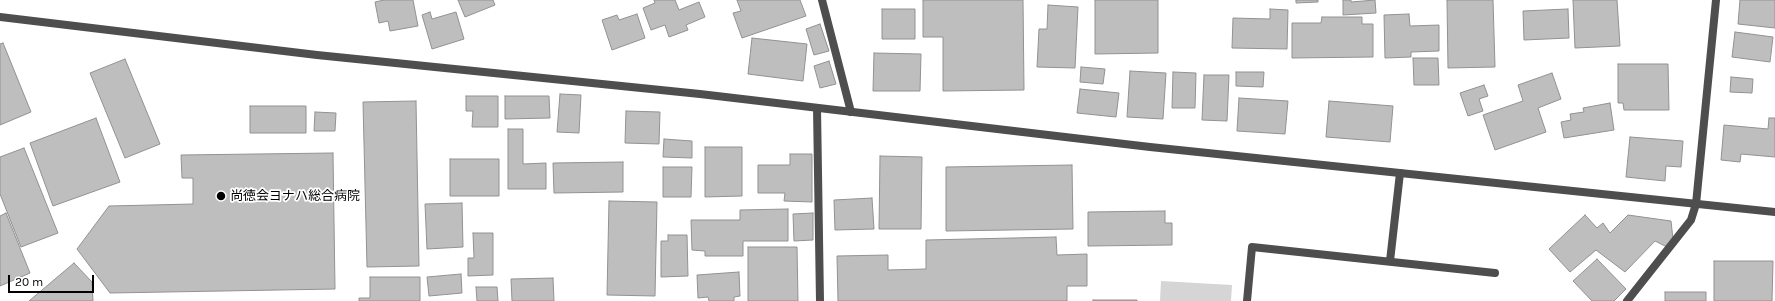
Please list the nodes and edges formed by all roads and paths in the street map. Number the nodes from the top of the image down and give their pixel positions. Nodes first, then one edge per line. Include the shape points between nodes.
1 (822, 0) edge
2 (1716, 0) edge
3 (0, 18) edge
4 (817, 108) junction
5 (850, 112) junction
6 (1400, 173) junction
7 (1696, 204) junction
8 (1775, 212) edge
9 (1390, 262) junction
10 (1495, 273) dead end
11 (820, 301) edge
12 (1247, 301) edge
13 (1627, 301) edge

1 - 5 street
2 - 7 street
3 - 4 street via 317,55
4 - 5 street
4 - 11 street
5 - 6 street
6 - 7 street
6 - 9 street
7 - 8 street
7 - 13 street via 1691,220
9 - 10 street
9 - 12 street via 1252,247

